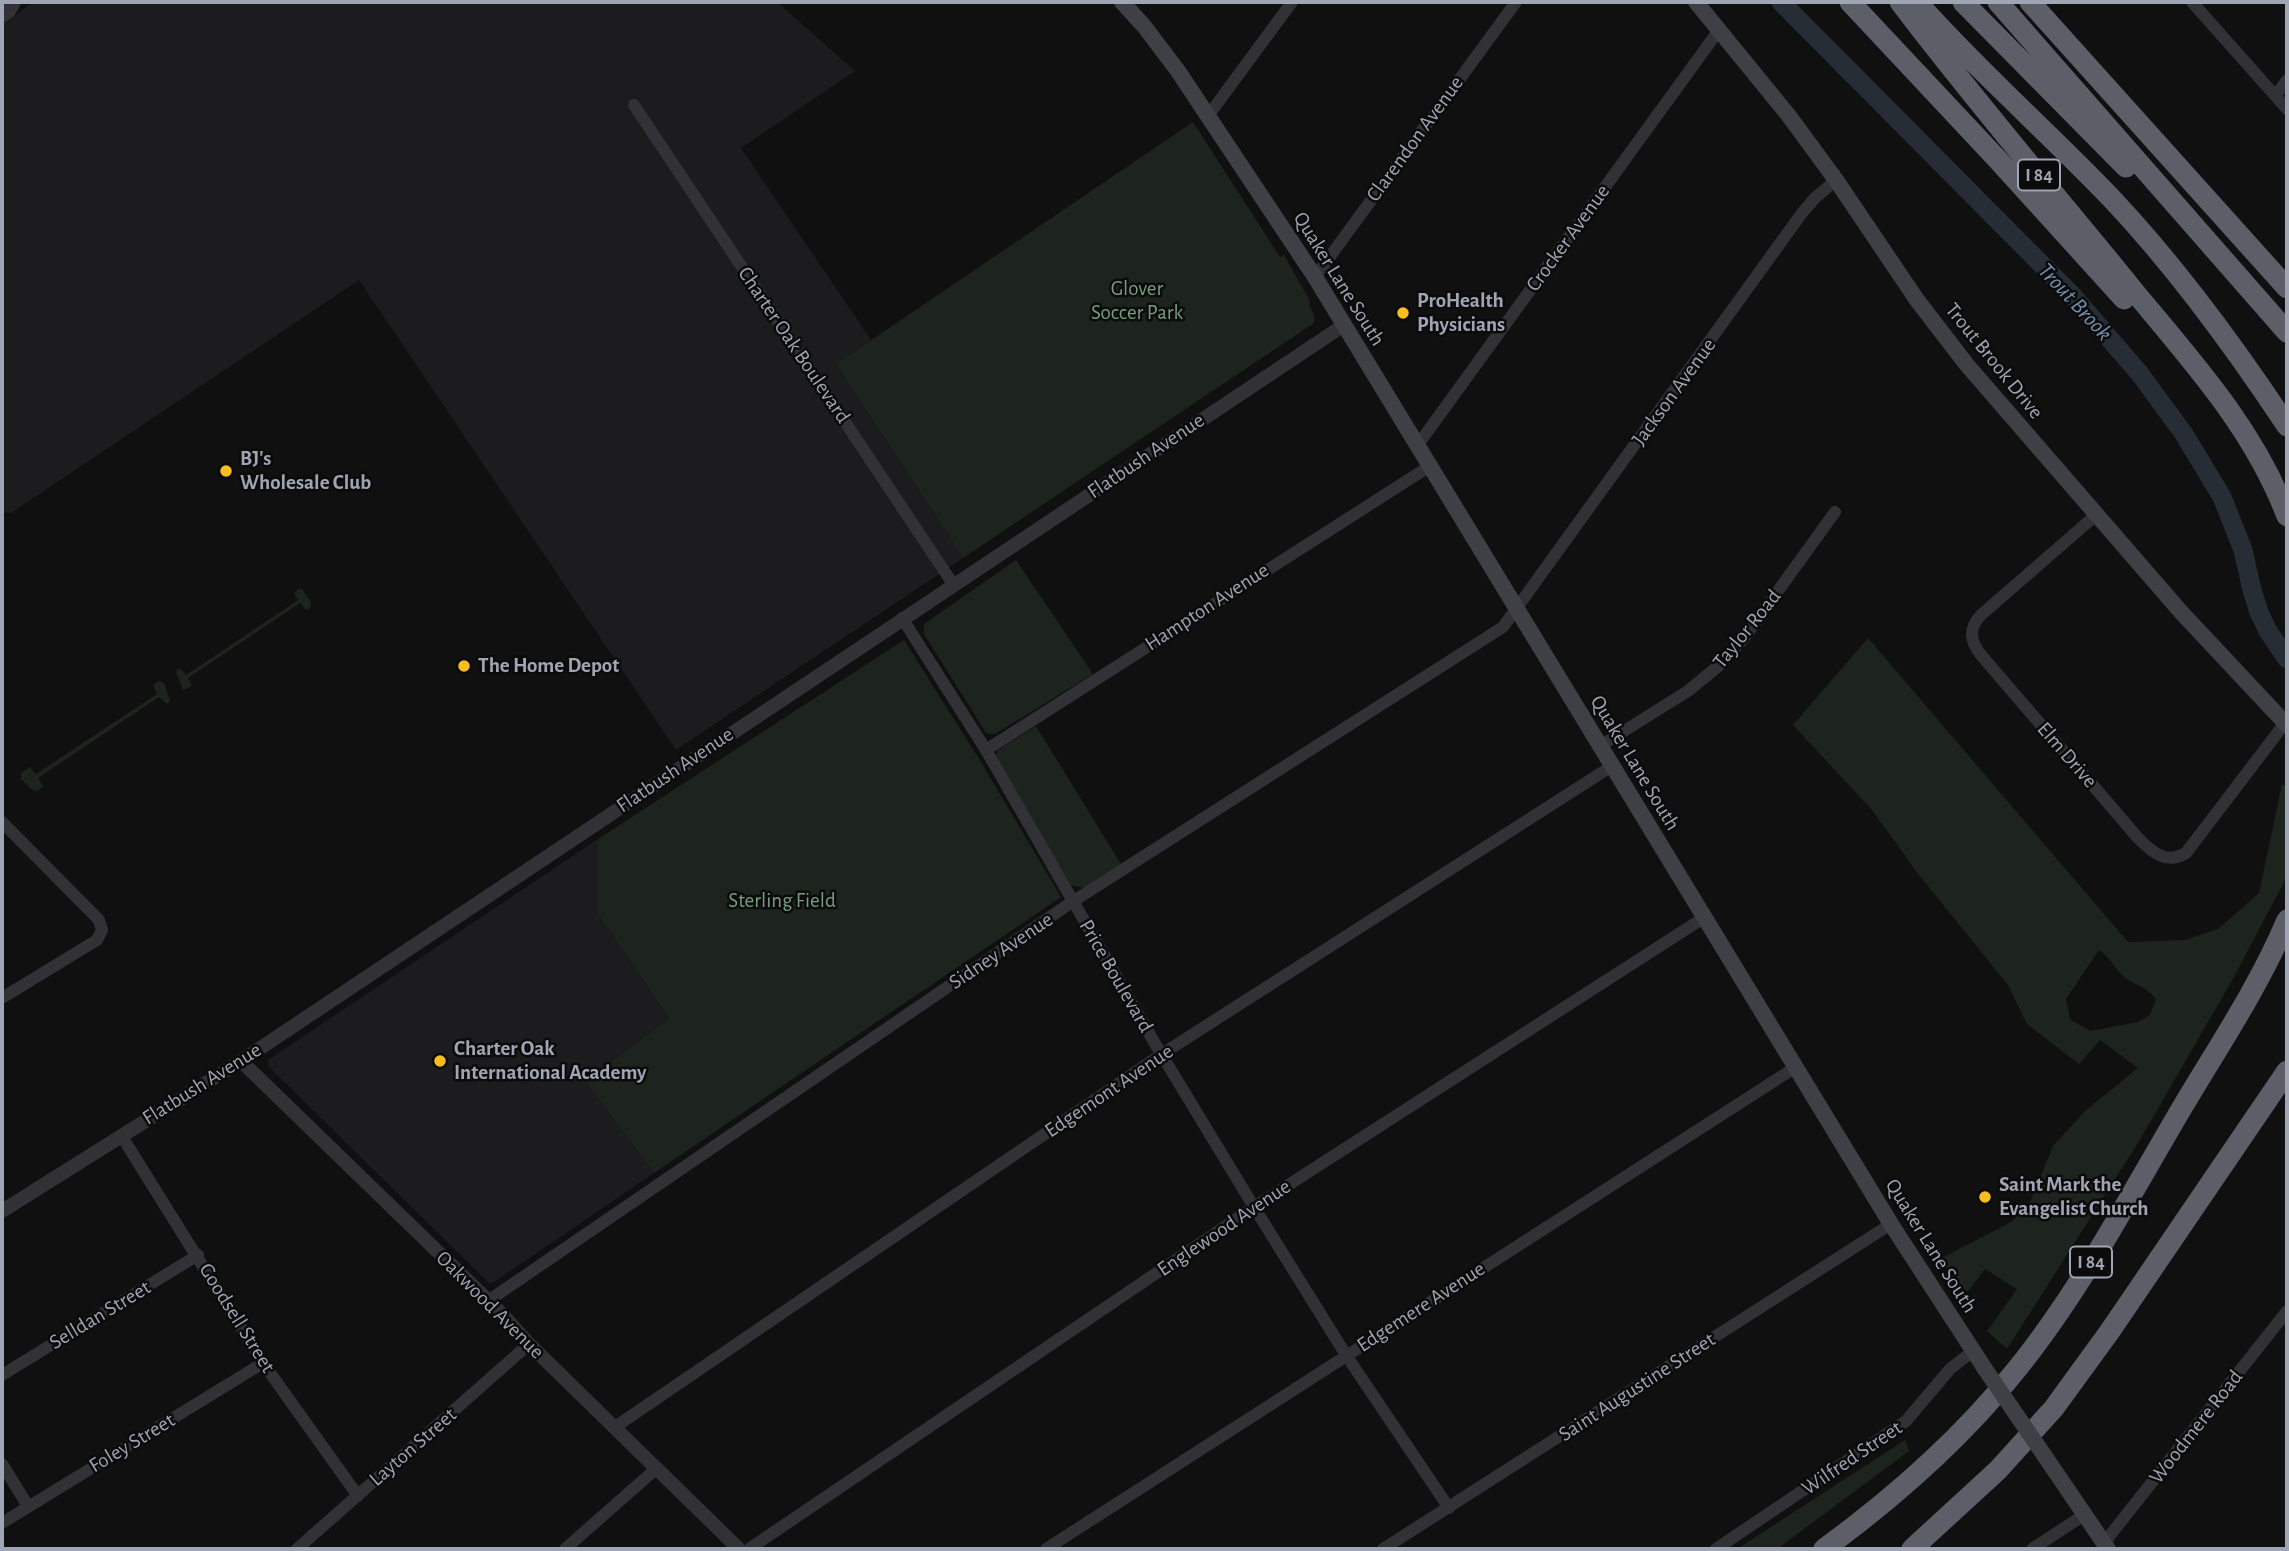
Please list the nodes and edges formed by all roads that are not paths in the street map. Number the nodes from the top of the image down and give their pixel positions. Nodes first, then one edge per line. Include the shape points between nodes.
1 (14, 2) edge
2 (1122, 2) edge
3 (1292, 2) edge
4 (1516, 2) edge
5 (1696, 2) edge
6 (1850, 2) edge
7 (1900, 2) edge
8 (1917, 2) edge
9 (1963, 2) edge
10 (1998, 2) edge
11 (2030, 2) edge
12 (2192, 2) edge
13 (2, 16) edge
14 (1719, 30) junction
15 (2287, 80) edge
16 (2276, 95) junction
17 (634, 105) dead end
18 (2287, 109) edge
19 (1209, 116) junction
20 (1836, 180) junction
21 (2166, 193) junction
22 (1315, 277) junction
23 (2287, 288) edge
24 (1344, 325) junction
25 (2287, 331) edge
26 (2181, 347) junction
27 (2287, 426) edge
28 (1417, 446) junction
29 (1430, 466) junction
30 (1835, 512) dead end
31 (2096, 515) junction
32 (2287, 516) edge
33 (953, 584) junction
34 (1517, 609) junction
35 (902, 618) junction
36 (2286, 724) edge
37 (1600, 746) junction
38 (986, 750) junction
39 (1612, 766) junction
40 (2, 822) edge
41 (1072, 902) junction
42 (1705, 917) junction
43 (2287, 920) edge
44 (2287, 957) edge
45 (2, 998) edge
46 (1162, 1054) junction
47 (2211, 1059) junction
48 (241, 1061) junction
49 (1796, 1067) junction
50 (2287, 1070) edge
51 (2287, 1091) edge
52 (121, 1136) junction
53 (2232, 1152) junction
54 (1254, 1207) junction
55 (2, 1210) edge
56 (1891, 1224) junction
57 (198, 1255) junction
58 (488, 1301) junction
59 (2287, 1311) edge
60 (529, 1344) junction
61 (1973, 1351) junction
62 (1346, 1355) junction
63 (263, 1363) junction
64 (2, 1375) edge
65 (615, 1427) junction
66 (2, 1464) edge
67 (657, 1468) junction
68 (358, 1496) junction
69 (28, 1506) junction
70 (1448, 1508) junction
71 (2084, 1515) junction
72 (2, 1522) edge
73 (2106, 1546) edge
74 (297, 1549) edge
75 (565, 1549) edge
76 (739, 1549) edge
77 (749, 1549) edge
78 (1046, 1549) edge
79 (1383, 1549) edge
80 (1716, 1549) edge
81 (1824, 1549) edge
82 (1912, 1549) edge
83 (2032, 1549) edge

1 - 13 street
2 - 19 main road, Quaker Lane South via 1158,43
3 - 19 street
4 - 22 street, Clarendon Avenue
5 - 14 main road, Trout Brook Drive
6 - 26 highway via 2142,320
7 - 26 highway, I 84
8 - 27 highway via 2145,235 2220,327
9 - 21 highway via 2122,163
10 - 21 highway
11 - 23 highway
12 - 16 street
14 - 20 main road, Trout Brook Drive
14 - 28 street, Crocker Avenue
15 - 16 street
16 - 18 street
17 - 33 street, Charter Oak Boulevard
19 - 22 main road, Quaker Lane South
20 - 31 main road, Trout Brook Drive via 1967,365
20 - 34 street, Jackson Avenue via 1802,213
21 - 25 highway
22 - 24 main road, Quaker Lane South
24 - 28 main road, Quaker Lane South
24 - 33 street, Flatbush Avenue
26 - 32 highway, I 84 via 2239,423 2264,463
28 - 29 main road, Quaker Lane South
29 - 34 main road, Quaker Lane South
29 - 38 street, Hampton Avenue
30 - 37 street, Taylor Road via 1722,663 1688,691
31 - 36 main road, Trout Brook Drive
31 - 36 street, Elm Drive via 1981,615 1971,637 1981,655 2138,838 2159,856 2175,858 2186,853
33 - 35 street, Flatbush Avenue
34 - 37 main road, Quaker Lane South
34 - 41 street, Sidney Avenue via 1503,627
35 - 38 street, Price Boulevard
35 - 48 street, Flatbush Avenue
37 - 39 main road, Quaker Lane South
38 - 41 street, Price Boulevard
39 - 42 main road, Quaker Lane South
39 - 46 street, Edgemont Avenue
40 - 45 street via 99,920 102,930 97,940
41 - 46 street, Price Boulevard
41 - 58 street, Sidney Avenue
42 - 49 main road, Quaker Lane South
42 - 54 street, Englewood Avenue
43 - 47 highway, I 84
44 - 47 highway
46 - 54 street, Price Boulevard
46 - 65 street, Edgemont Avenue
47 - 81 highway, I 84 via 2098,1250 2022,1364 1942,1451
48 - 52 street, Flatbush Avenue
48 - 58 street, Oakwood Avenue
49 - 56 main road, Quaker Lane South
49 - 62 street, Edgemere Avenue
50 - 53 highway, I 84
51 - 53 highway
52 - 55 street, Flatbush Avenue
52 - 57 street, Goodsell Street
53 - 82 highway, I 84 via 2054,1408 1984,1484
54 - 62 street, Price Boulevard
54 - 77 street, Englewood Avenue
56 - 61 main road, Quaker Lane South
56 - 70 street, Saint Augustine Street
57 - 63 street, Goodsell Street
57 - 64 street, Selldan Street
58 - 60 street, Oakwood Avenue
59 - 73 street, Woodmere Road
60 - 65 street, Oakwood Avenue
60 - 68 street, Layton Street
61 - 71 main road, Quaker Lane South, bridge
61 - 80 street, Wilfred Street via 1953,1366 1906,1421
62 - 70 street, Price Boulevard
62 - 78 street, Edgemere Avenue
63 - 68 street, Goodsell Street
63 - 69 street, Foley Street
65 - 67 street, Oakwood Avenue
66 - 69 street
67 - 75 street
67 - 76 street, Oakwood Avenue
68 - 74 street, Layton Street
69 - 72 street, Foley Street
70 - 79 street, Saint Augustine Street
71 - 73 main road, Quaker Lane South
71 - 83 street

